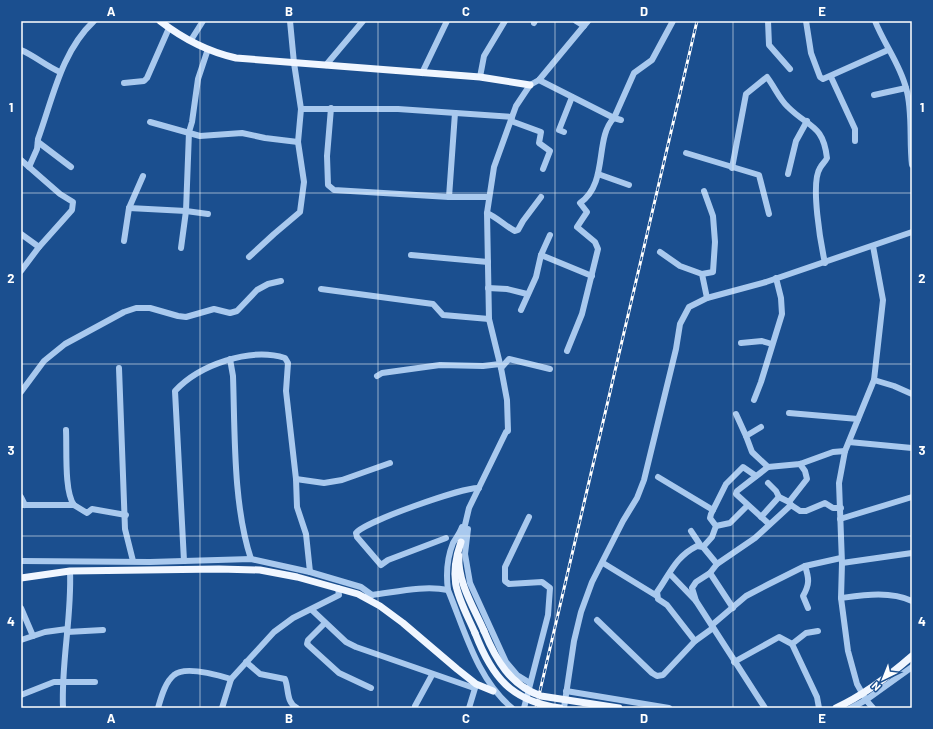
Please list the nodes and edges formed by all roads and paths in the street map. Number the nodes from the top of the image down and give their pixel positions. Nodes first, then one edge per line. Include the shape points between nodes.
1 (94, 21) edge
2 (160, 21) edge
3 (203, 21) edge
4 (290, 21) edge
5 (363, 21) edge
6 (447, 21) edge
7 (504, 21) edge
8 (576, 21) edge
9 (673, 21) edge
10 (768, 21) edge
11 (806, 21) edge
12 (875, 21) edge
13 (586, 24) edge
14 (169, 28) junction
15 (191, 40) junction
16 (208, 49) junction
17 (21, 50) edge
18 (888, 50) junction
19 (294, 63) junction
20 (326, 65) junction
21 (790, 69) dead end
22 (60, 72) junction
23 (422, 73) junction
24 (480, 77) junction
25 (831, 77) junction
26 (539, 80) junction
27 (124, 83) dead end
28 (530, 86) junction
29 (909, 92) edge
30 (874, 95) dead end
31 (572, 97) junction
32 (331, 108) junction
33 (302, 109) junction
34 (455, 113) junction
35 (614, 118) junction
36 (511, 119) junction
37 (621, 120) dead end
38 (150, 122) dead end
39 (807, 122) junction
40 (189, 132) junction
41 (564, 132) dead end
42 (855, 141) dead end
43 (38, 142) junction
44 (298, 142) junction
45 (686, 153) dead end
46 (21, 160) edge
47 (912, 165) edge
48 (29, 167) junction
49 (71, 167) dead end
50 (732, 168) junction
51 (543, 169) dead end
52 (598, 174) junction
53 (788, 174) dead end
54 (143, 176) dead end
55 (629, 185) dead end
56 (704, 191) dead end
57 (449, 197) junction
58 (489, 197) junction
59 (541, 197) dead end
60 (129, 208) junction
61 (186, 211) junction
62 (487, 213) junction
63 (208, 214) dead end
64 (769, 214) dead end
65 (912, 232) edge
66 (21, 234) edge
67 (550, 235) dead end
68 (124, 241) dead end
69 (873, 246) junction
70 (39, 247) junction
71 (181, 248) dead end
72 (660, 252) dead end
73 (411, 255) dead end
74 (541, 255) junction
75 (249, 257) dead end
76 (488, 262) junction
77 (825, 263) junction
78 (21, 271) edge
79 (702, 274) junction
80 (592, 276) junction
81 (776, 278) junction
82 (281, 281) dead end
83 (488, 288) junction
84 (321, 289) dead end
85 (527, 294) junction
86 (707, 298) junction
87 (521, 310) dead end
88 (489, 319) junction
89 (741, 343) dead end
90 (772, 344) junction
91 (567, 351) dead end
92 (230, 359) junction
93 (501, 366) junction
94 (118, 368) dead end
95 (550, 369) dead end
96 (377, 376) dead end
97 (874, 380) junction
98 (21, 392) edge
99 (912, 394) edge
100 (754, 400) dead end
101 (789, 413) dead end
102 (736, 414) dead end
103 (858, 419) junction
104 (761, 427) dead end
105 (66, 430) dead end
106 (746, 436) junction
107 (849, 442) junction
108 (912, 448) edge
109 (845, 451) junction
110 (390, 463) dead end
111 (800, 464) junction
112 (768, 467) junction
113 (756, 476) junction
114 (658, 477) dead end
115 (296, 479) junction
116 (768, 483) dead end
117 (479, 488) junction
118 (21, 497) edge
119 (779, 497) junction
120 (912, 497) edge
121 (71, 504) junction
122 (790, 504) junction
123 (23, 505) edge
124 (747, 506) junction
125 (469, 508) junction
126 (841, 508) junction
127 (713, 510) junction
128 (126, 515) junction
129 (529, 517) dead end
130 (761, 517) junction
131 (840, 519) junction
132 (769, 524) junction
133 (716, 526) junction
134 (691, 531) dead end
135 (446, 538) dead end
136 (461, 542) junction
137 (702, 546) junction
138 (912, 553) edge
139 (251, 559) junction
140 (133, 561) junction
141 (184, 561) junction
142 (841, 561) junction
143 (21, 562) edge
144 (603, 563) junction
145 (717, 564) junction
146 (805, 566) junction
147 (70, 571) junction
148 (310, 572) junction
149 (710, 573) junction
150 (670, 574) junction
151 (21, 578) edge
152 (338, 588) junction
153 (448, 590) junction
154 (372, 595) junction
155 (657, 596) junction
156 (365, 597) junction
157 (841, 598) junction
158 (696, 601) junction
159 (912, 601) edge
160 (21, 608) edge
161 (733, 608) junction
162 (808, 608) dead end
163 (312, 610) junction
164 (597, 620) dead end
165 (325, 623) junction
166 (712, 625) junction
167 (103, 630) dead end
168 (67, 631) junction
169 (818, 631) dead end
170 (33, 636) junction
171 (21, 640) edge
172 (695, 641) junction
173 (792, 644) junction
174 (912, 656) edge
175 (246, 662) junction
176 (734, 662) junction
177 (912, 668) edge
178 (432, 675) junction
179 (231, 679) junction
180 (96, 682) dead end
181 (62, 683) junction
182 (530, 683) junction
183 (475, 686) junction
184 (371, 688) dead end
185 (493, 691) junction
186 (566, 691) junction
187 (21, 695) edge
188 (864, 697) junction
189 (415, 706) dead end
190 (63, 708) edge
191 (158, 708) edge
192 (222, 708) edge
193 (297, 708) edge
194 (468, 708) edge
195 (512, 708) edge
196 (524, 708) edge
197 (560, 708) edge
198 (564, 708) edge
199 (619, 708) edge
200 (669, 708) edge
201 (765, 708) edge
202 (819, 708) edge
203 (836, 708) edge
204 (851, 708) edge
205 (873, 708) edge

1 - 22 street via 84,30 62,64
2 - 14 main road
3 - 15 street
4 - 19 street
5 - 20 street
6 - 23 street
7 - 24 street via 484,56
8 - 13 street
9 - 35 street via 652,60 634,73
10 - 21 street via 769,45
11 - 25 street via 811,53 820,77
12 - 18 street
13 - 26 street
14 - 15 main road
14 - 27 street via 148,78 144,81
15 - 16 main road
16 - 19 main road via 236,58
16 - 40 street via 198,79
17 - 22 street via 36,56
18 - 25 street
18 - 29 street
19 - 20 main road
19 - 33 street
20 - 23 main road
22 - 43 street
23 - 24 main road
24 - 28 main road
25 - 42 street via 855,129
26 - 28 street
26 - 31 street
28 - 36 street via 519,101
29 - 30 street
29 - 47 street
31 - 35 street
31 - 41 street via 559,130
32 - 33 street
32 - 34 street
32 - 57 street via 327,156 330,188
33 - 44 street
34 - 36 street
34 - 57 street
35 - 37 street
35 - 52 street via 607,124
36 - 51 street via 541,132 539,143 550,151
36 - 58 street via 494,166
38 - 40 street
39 - 50 street via 786,106 767,77 764,78 746,94
39 - 53 street via 796,141
39 - 77 street via 824,138 828,158 820,168 816,191
40 - 44 street via 203,136 242,133
40 - 61 street
43 - 48 street
43 - 49 street
44 - 75 street via 304,182 300,212
45 - 50 street
46 - 48 street
48 - 70 street via 73,202 72,210
50 - 64 street via 759,175
52 - 55 street
52 - 80 street via 589,197 580,203 587,212 577,227 595,242 598,249
54 - 60 street
56 - 79 street via 713,216 715,242 713,272
57 - 58 street
58 - 62 street
59 - 62 street via 515,231
60 - 61 street
60 - 68 street
61 - 63 street
61 - 71 street
62 - 76 street
65 - 69 street
66 - 70 street
67 - 74 street
69 - 77 street
69 - 97 street via 883,300
70 - 78 street
72 - 79 street via 680,266
73 - 76 street
74 - 80 street
74 - 85 street via 536,277
76 - 83 street
77 - 81 street
79 - 86 street
80 - 91 street via 582,314
81 - 86 street
81 - 90 street via 782,298 782,314
82 - 98 street via 258,290 241,308 230,313 214,309 186,317 150,308 136,308 124,312 65,344 44,361
83 - 85 street
83 - 88 street
84 - 88 street via 433,304 443,315
85 - 87 street
86 - 144 street via 689,307 680,324 644,480 638,498 623,521
88 - 93 street
89 - 90 street via 762,340
90 - 100 street
92 - 115 street via 256,355 285,358 288,363 286,391
92 - 139 street via 238,490 244,540
92 - 141 street via 187,379 175,391
93 - 95 street via 509,359
93 - 96 street via 440,365 382,373
93 - 117 street via 507,400 508,431
94 - 128 street
97 - 99 street
97 - 103 street
101 - 103 street
102 - 106 street
103 - 107 street
104 - 106 street
105 - 121 street via 67,478
106 - 112 street via 752,452
107 - 108 street
107 - 109 street
109 - 111 street via 833,452
109 - 126 street via 839,483
110 - 115 street via 342,480 324,483
111 - 112 street
111 - 122 street via 807,478
112 - 113 street
113 - 124 street via 736,494
113 - 127 street via 742,468 726,484
114 - 127 street
115 - 148 street via 297,507 306,534
116 - 119 street
117 - 125 street
117 - 135 street via 466,489 404,511 367,525 356,533 381,565
118 - 123 street
119 - 122 street
119 - 130 street
120 - 131 street
121 - 123 street
121 - 128 street via 87,513 92,509
122 - 126 street via 800,511 825,503 833,508
122 - 132 street
124 - 130 street
124 - 133 street via 730,523
125 - 136 street
125 - 153 street via 448,559
125 - 182 street via 465,554 470,583 506,662 517,675
126 - 131 street
127 - 133 street via 710,518
128 - 140 street via 125,530
129 - 182 street via 505,567 505,580 509,584 542,582 550,588 548,615
130 - 132 street
131 - 142 street
132 - 145 street via 744,546
133 - 137 street via 712,537
134 - 137 street
136 - 197 main road, bridge via 455,560 457,592 491,668 510,689 538,704
136 - 199 main road, bridge via 460,570 466,590 501,666 520,686 547,697
137 - 145 street
137 - 150 street via 691,549 674,564
138 - 142 street
139 - 141 street
139 - 148 street
140 - 141 street
140 - 143 street
142 - 146 street
142 - 157 street
144 - 155 street
144 - 186 street via 592,582 581,612
145 - 149 street
146 - 161 street via 746,596
146 - 162 street via 809,586 803,596
147 - 151 main road
147 - 152 main road via 242,569 297,577
147 - 168 street via 72,598
148 - 154 street via 361,587
149 - 158 street via 696,582 692,588
149 - 161 street
150 - 155 street via 657,592
150 - 158 street
152 - 156 main road
152 - 163 street via 339,595
153 - 154 street via 441,588
153 - 185 street via 482,674
154 - 156 street
155 - 172 street
156 - 183 main road via 403,622
157 - 159 street via 883,595
157 - 188 street via 848,651 857,684
158 - 166 street
160 - 170 street
161 - 166 street
163 - 165 street
163 - 175 street via 293,618 274,632
164 - 172 street via 657,676 663,675
165 - 178 street via 346,642 356,647
165 - 184 street via 307,644 339,673
166 - 172 street via 713,628
166 - 176 street
167 - 168 street
168 - 170 street
168 - 181 street
169 - 173 street via 806,633
170 - 171 street
173 - 176 street via 779,637
173 - 202 street via 817,697
174 - 188 main road
175 - 179 street
175 - 193 street via 260,674 285,679 288,700
176 - 201 street
177 - 188 street
178 - 183 street
178 - 189 street
179 - 191 street via 189,671 178,672 169,681
179 - 192 street
180 - 181 street
181 - 187 street via 54,682
181 - 190 street
182 - 196 street
183 - 185 main road
183 - 194 street
185 - 195 street
186 - 198 street
186 - 200 street
188 - 203 main road
188 - 204 street
188 - 205 street

